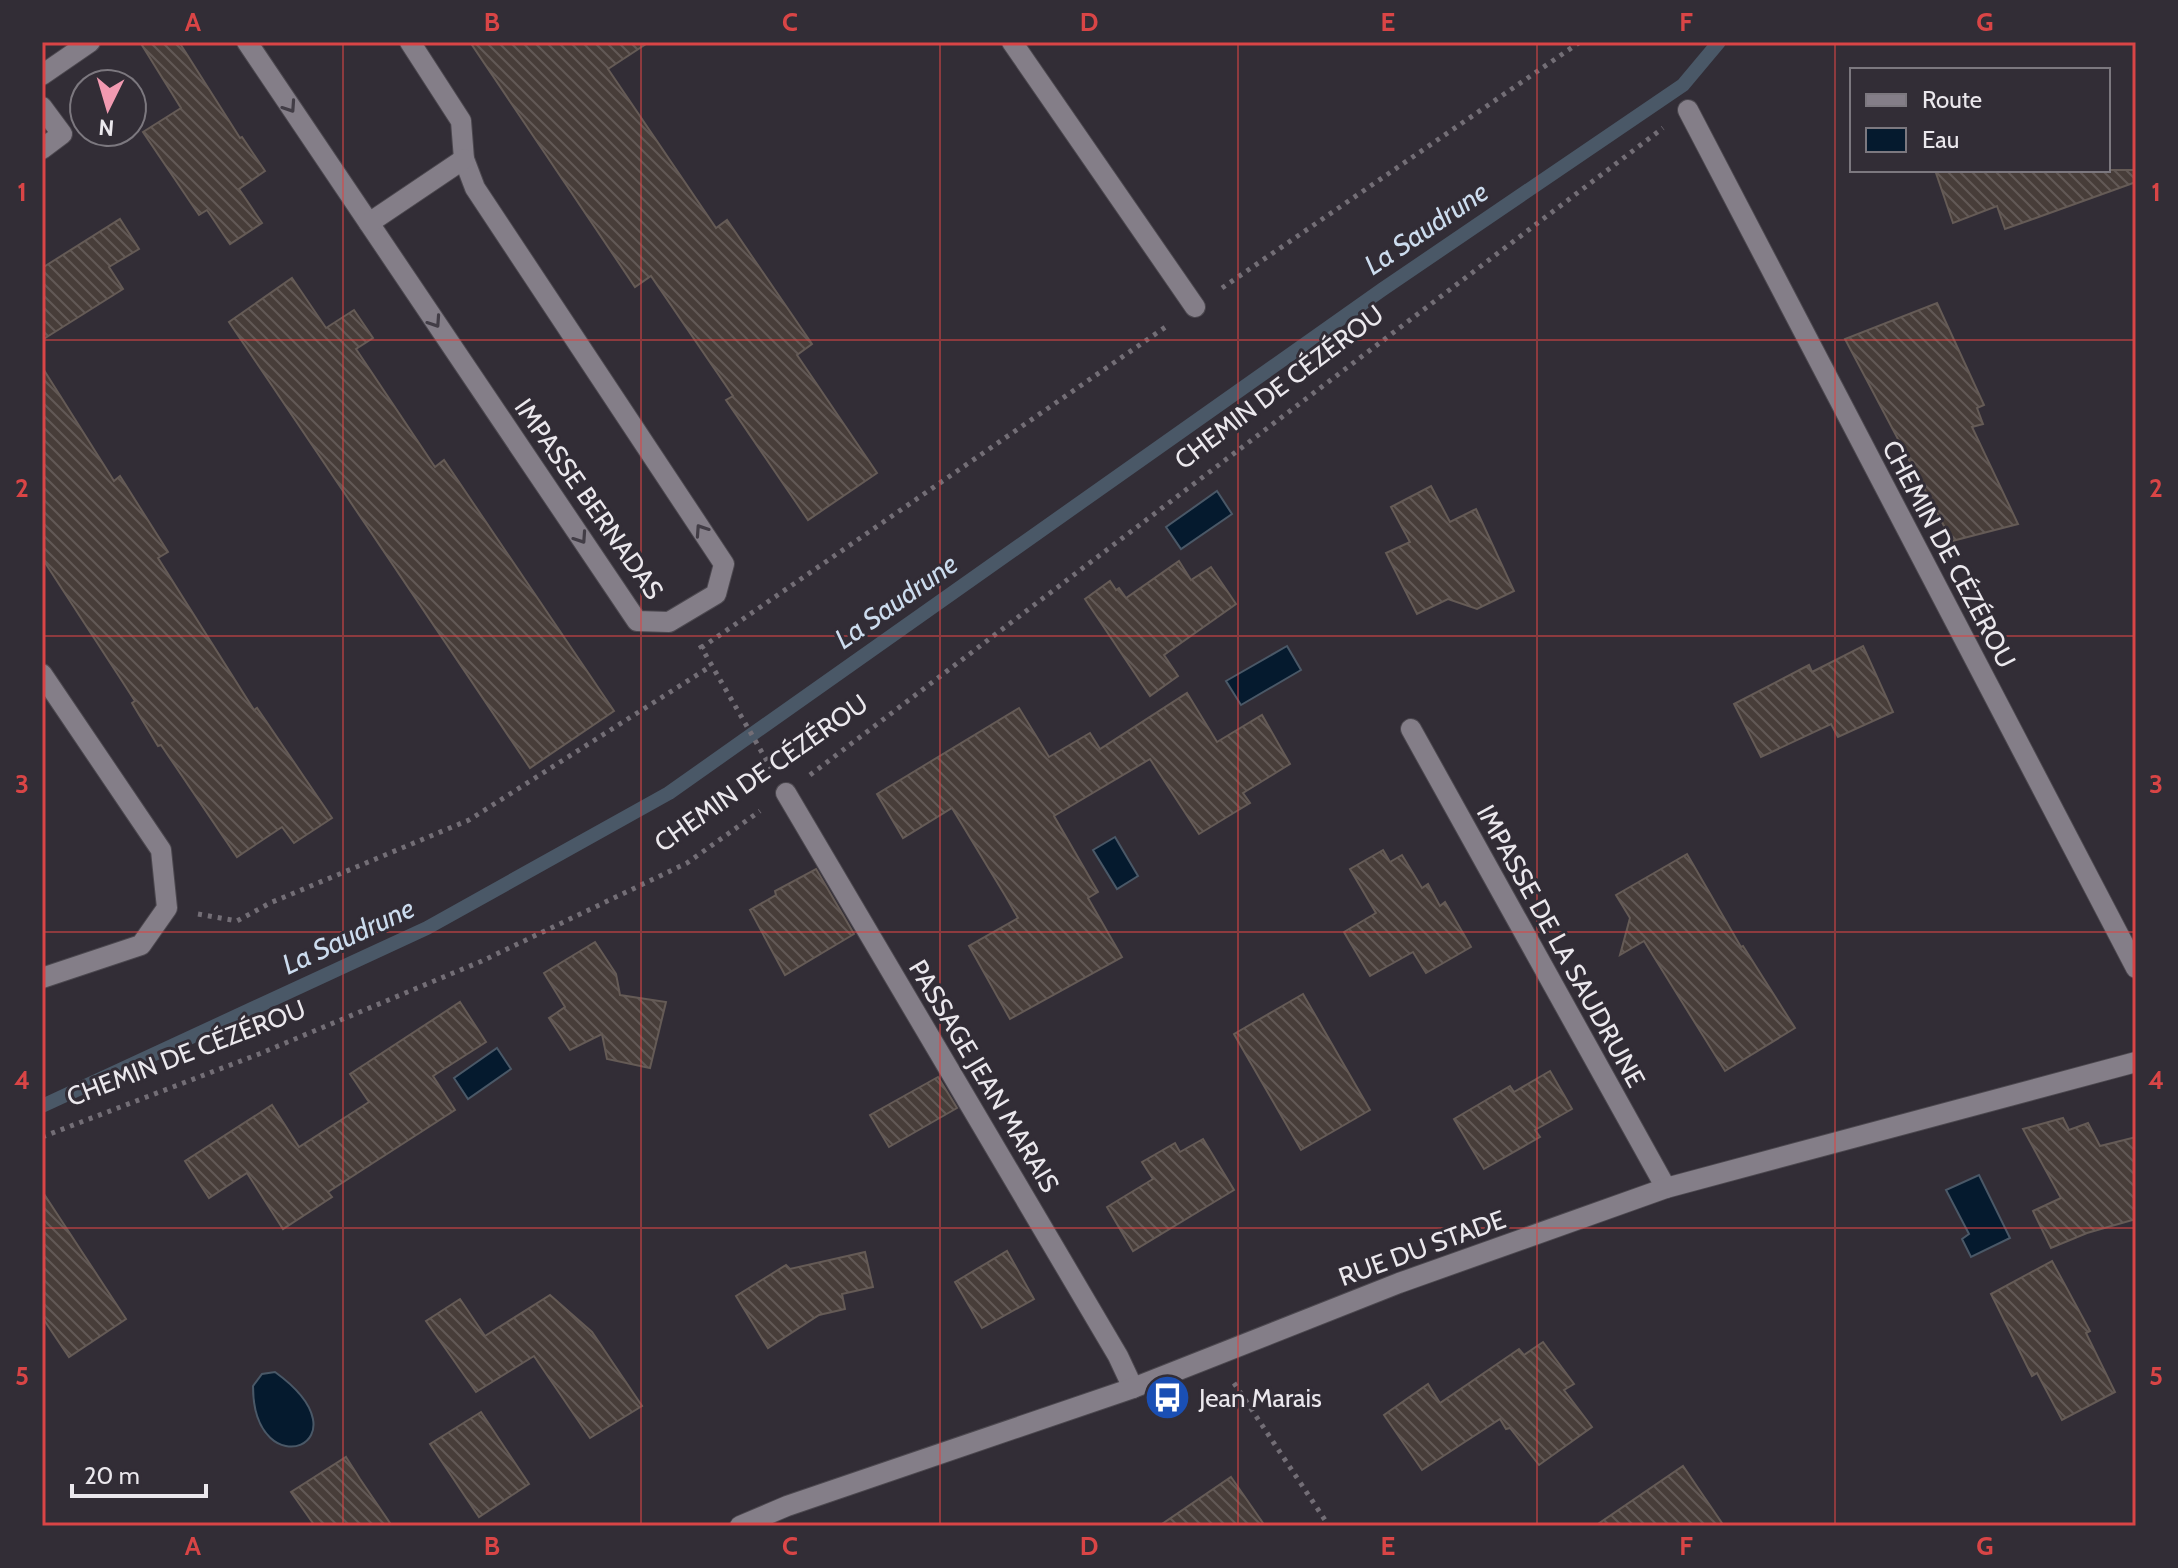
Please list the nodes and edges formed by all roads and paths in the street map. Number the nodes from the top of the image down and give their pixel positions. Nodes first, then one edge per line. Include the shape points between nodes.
1 (90, 42) edge
2 (247, 42) edge
3 (410, 42) edge
4 (1012, 42) edge
5 (1580, 42) edge
6 (50, 70) edge
7 (42, 107) edge
8 (1688, 110) joint
9 (42, 149) edge
10 (464, 159) junction
11 (369, 223) junction
12 (1195, 307) junction
13 (682, 615) junction
14 (701, 648) junction
15 (711, 666) junction
16 (42, 674) edge
17 (1411, 729) dead end
18 (762, 753) dead end
19 (786, 793) junction
20 (167, 908) junction
21 (2136, 968) edge
22 (42, 978) edge
23 (2136, 1062) edge
24 (42, 1137) edge
25 (1666, 1188) junction
26 (1215, 1355) junction
27 (1133, 1388) junction
28 (740, 1526) edge
29 (1329, 1526) edge

1 - 6 street
2 -> 11 street, IMPASSE BERNADAS
3 - 10 street, IMPASSE BERNADAS via 461,121
4 - 12 street
5 - 12 path
7 - 9 street via 62,134
8 - 19 path, CHEMIN DE CÉZÉROU
8 - 21 street, CHEMIN DE CÉZÉROU
10 - 11 street
13 -> 10 street, IMPASSE BERNADAS via 716,594 724,564 475,188
11 -> 13 street, IMPASSE BERNADAS via 637,621 669,622
12 - 14 path
13 - 14 path
14 - 15 path
15 - 18 path
15 - 20 path via 469,820 237,921
16 - 20 street via 161,850
17 - 25 street, IMPASSE DE LA SAUDRUNE
19 - 24 path, CHEMIN DE CÉZÉROU via 687,863 482,961
19 - 27 street, PASSAGE JEAN MARAIS
20 - 22 street via 141,945
23 - 25 street, RUE DU STADE
25 - 26 street, RUE DU STADE
26 - 27 street, RUE DU STADE
26 - 29 path
27 - 28 street, RUE DU STADE

